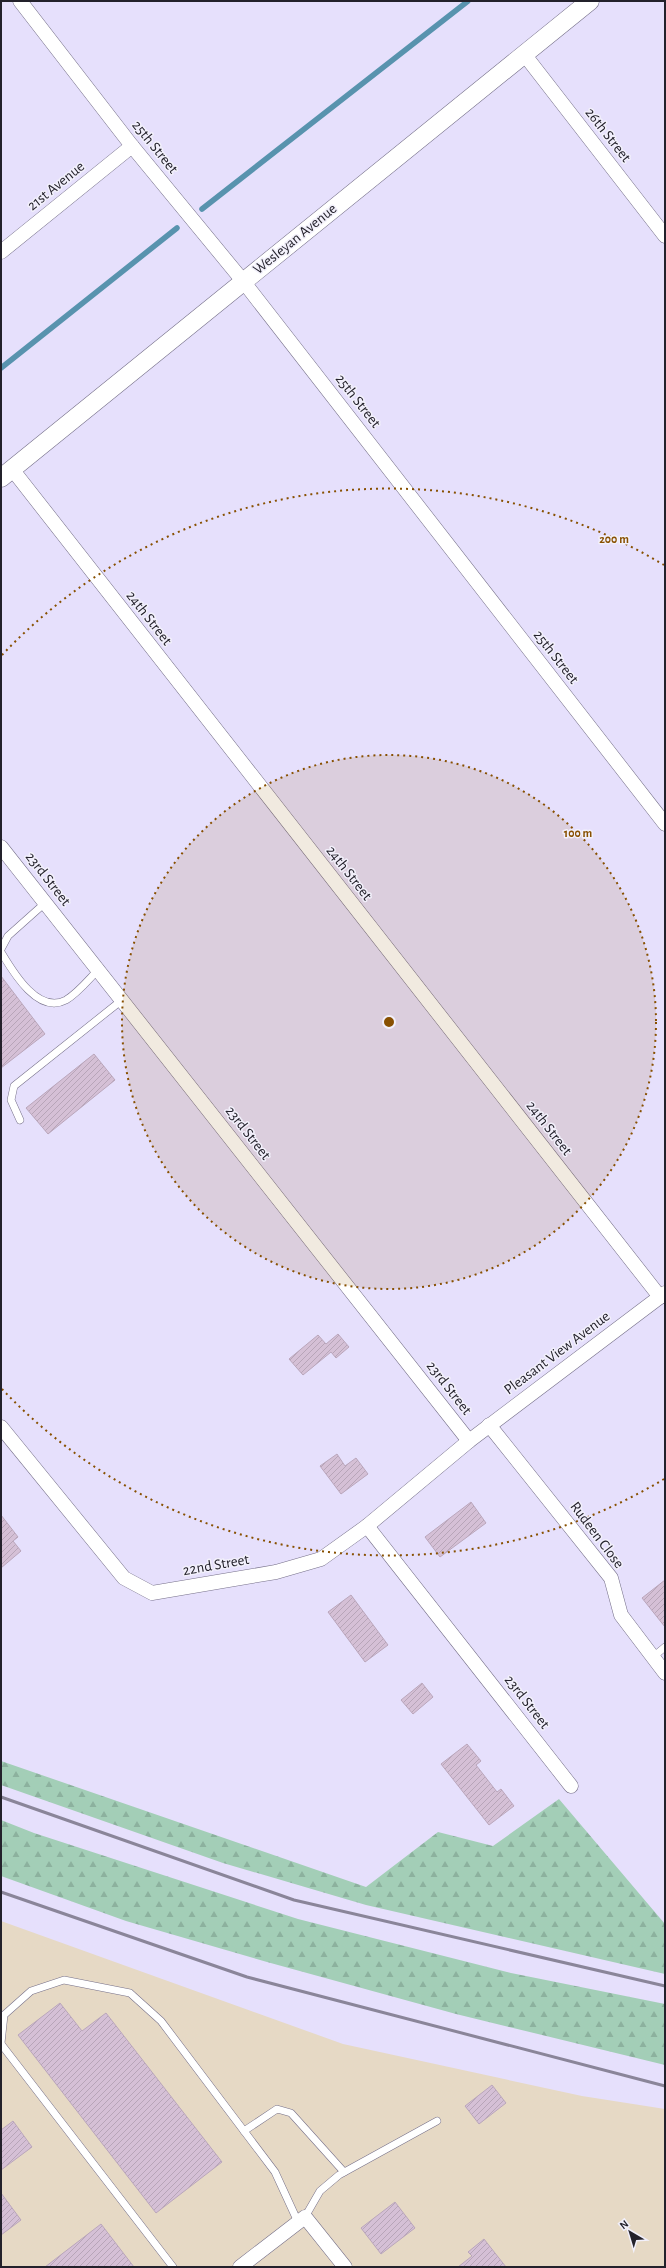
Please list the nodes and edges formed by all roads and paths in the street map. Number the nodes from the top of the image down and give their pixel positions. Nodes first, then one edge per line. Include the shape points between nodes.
1 (20, 1) edge
2 (590, 1) edge
3 (524, 54) junction
4 (132, 146) junction
5 (665, 236) edge
6 (1, 252) edge
7 (243, 281) junction
8 (6, 474) edge
9 (665, 824) edge
10 (1, 847) edge
11 (45, 903) junction
12 (1, 951) edge
13 (98, 970) junction
14 (122, 1000) junction
15 (20, 1120) dead end
16 (662, 1295) edge
17 (489, 1426) junction
18 (1, 1427) edge
19 (469, 1441) junction
20 (367, 1526) junction
21 (665, 1647) edge
22 (653, 1657) junction
23 (665, 1673) edge
24 (571, 1786) dead end
25 (1, 2043) edge
26 (437, 2120) dead end
27 (244, 2131) junction
28 (344, 2172) junction
29 (301, 2219) junction
30 (173, 2267) edge
31 (240, 2267) edge
32 (345, 2267) edge

1 - 4 street, 25th Street
2 - 3 street, Wesleyan Avenue
3 - 5 street, 26th Street
3 - 7 street, Wesleyan Avenue
4 - 6 street, 21st Avenue
4 - 7 street, 25th Street
7 - 8 street, Wesleyan Avenue
7 - 9 street, 25th Street
8 - 16 street, 24th Street
10 - 11 street, 23rd Street
11 - 12 lane via 8,936
11 - 13 street, 23rd Street
12 - 13 lane via 12,971 37,998 52,1004 67,1000
13 - 14 street, 23rd Street
14 - 15 lane via 14,1086 11,1100
14 - 19 street, 23rd Street
16 - 17 street, Pleasant View Avenue
17 - 19 street, Pleasant View Avenue
17 - 22 street, Rudeen Close via 611,1578 621,1615
18 - 20 street, 22nd Street via 124,1578 152,1593 276,1572 321,1559
19 - 20 street, 22nd Street
20 - 24 street, 23rd Street
21 - 22 lane
22 - 23 street, Rudeen Close
25 - 27 lane via 4,2015 30,1991 64,1980 130,1993 161,2021
25 - 30 lane
26 - 28 lane
27 - 28 lane via 277,2109 291,2113
27 - 29 lane via 274,2172
28 - 29 lane via 320,2191
29 - 31 street
29 - 32 street

